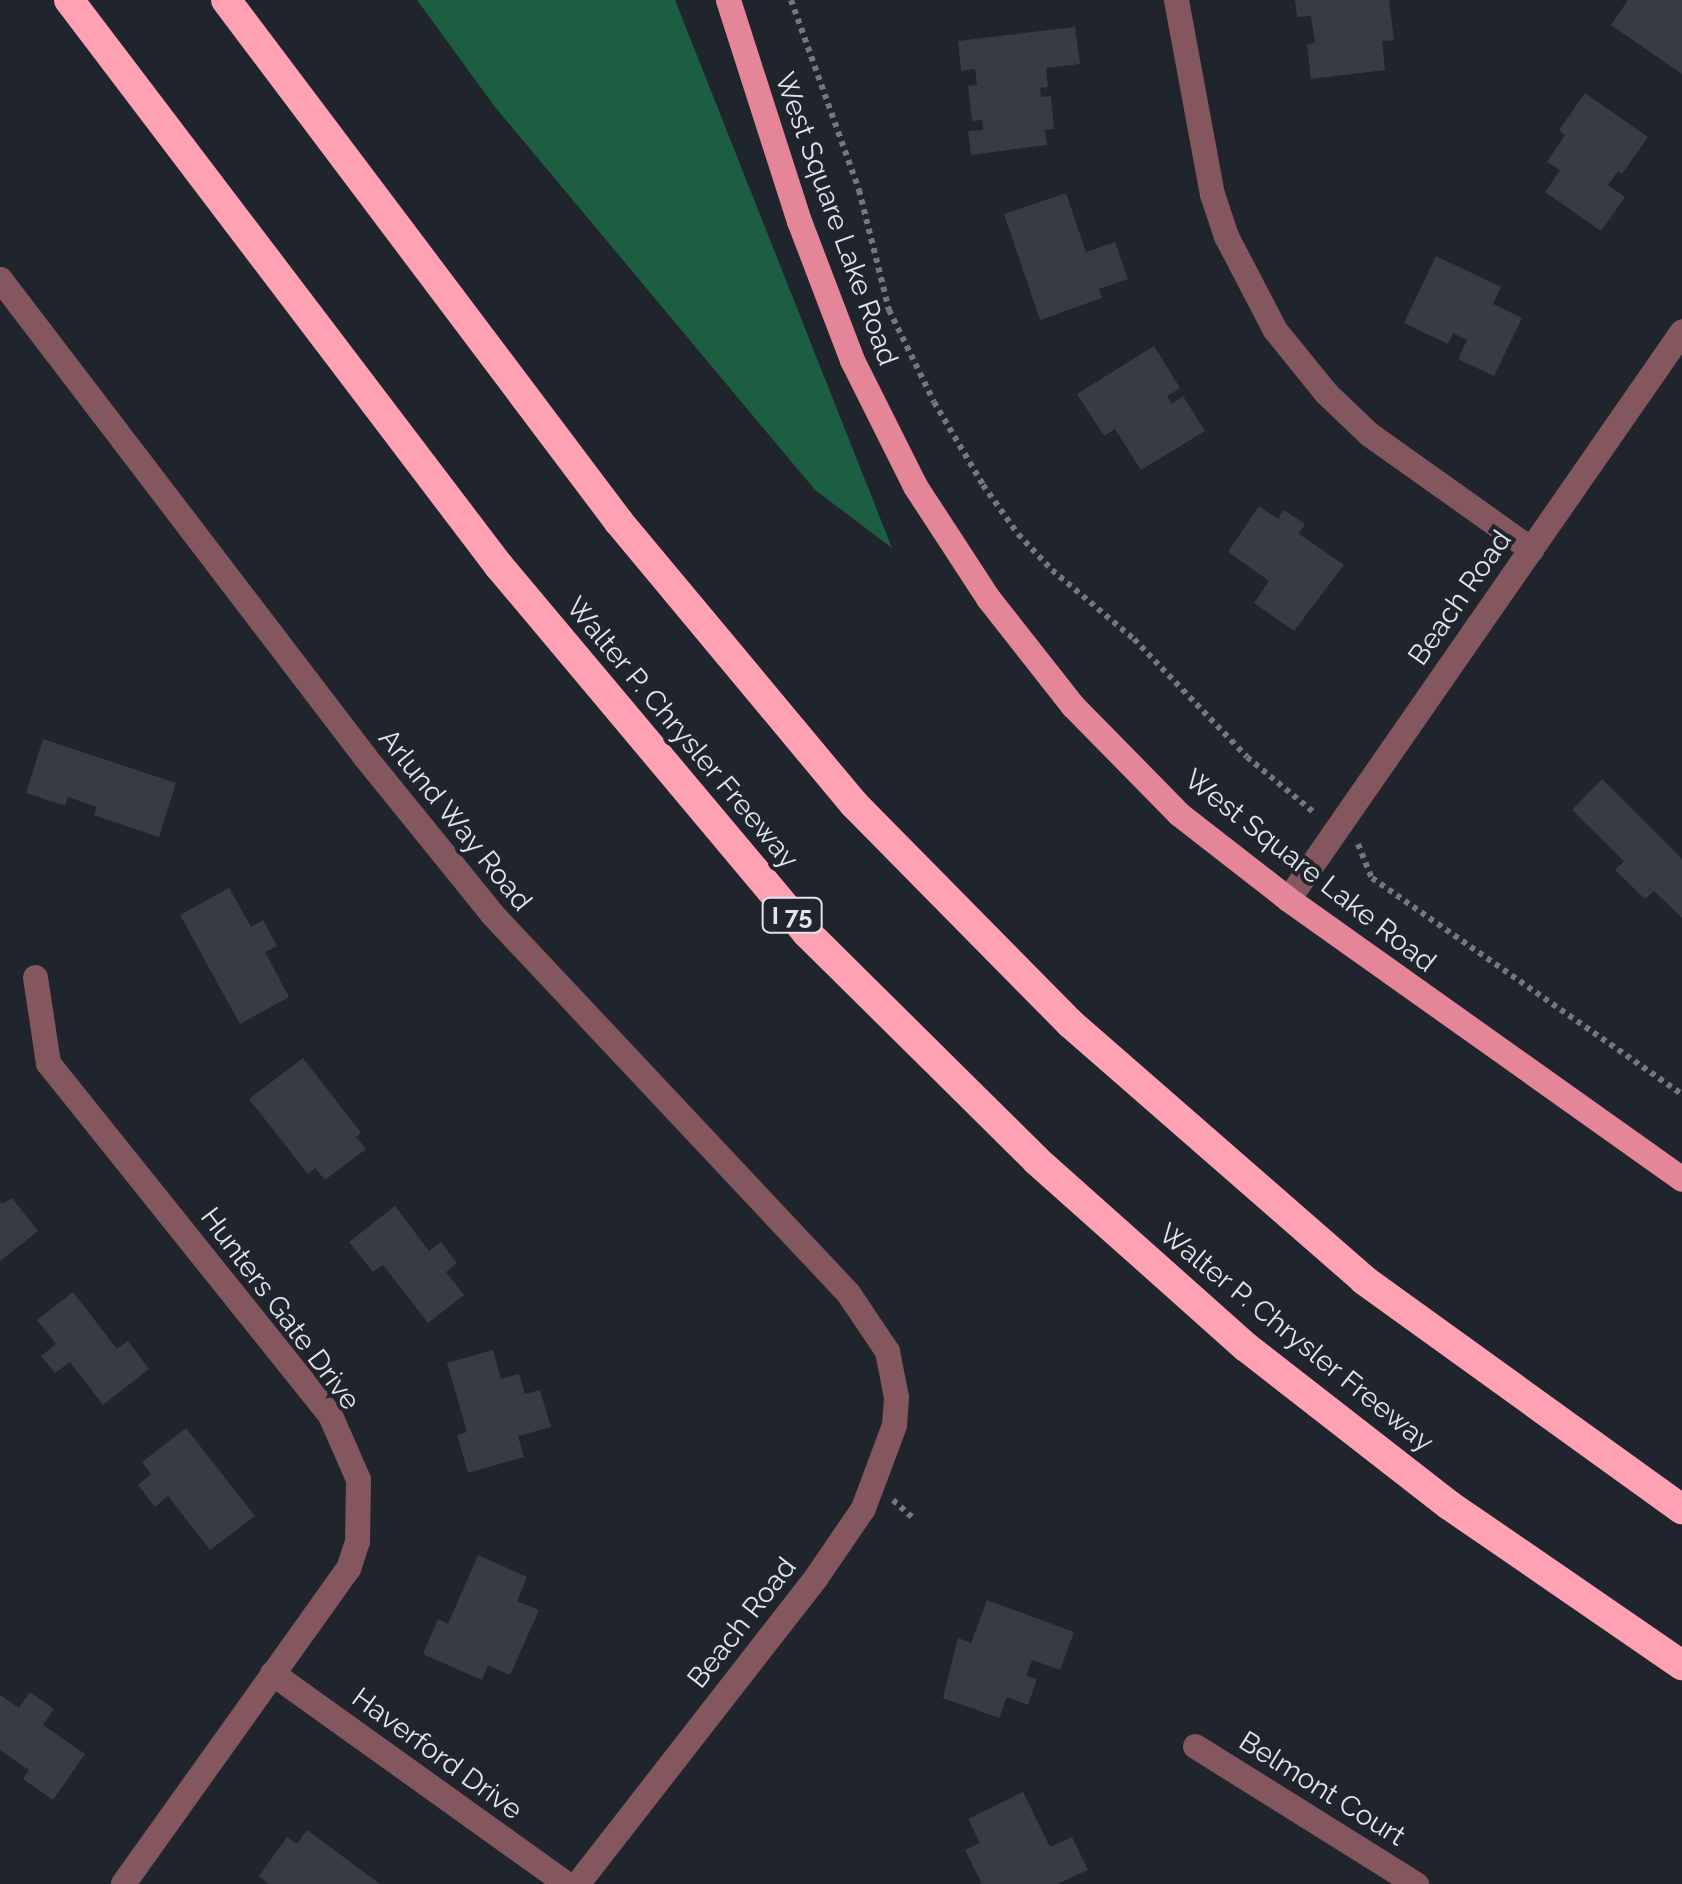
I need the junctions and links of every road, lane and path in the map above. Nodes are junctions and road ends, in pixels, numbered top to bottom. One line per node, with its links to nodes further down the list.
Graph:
1 (68, 0): 17 (highway, Walter P. Chrysler Freeway / I 75)
2 (226, 0): 16 (highway)
3 (728, 0): 11 (main road, West Square Lake Road)
4 (790, 0): 9 (path)
5 (1176, 0): 8 (street)
6 (0, 279): 15 (street, Arlund Way Road)
7 (1682, 330): 8 (street, Beach Road)
8 (1530, 549): 11 (street, Beach Road)
9 (1320, 817)
10 (1351, 840): 13 (path)
11 (1288, 899): 14 (main road, West Square Lake Road)
12 (35, 977): 18 (street, Hunters Gate Drive)
13 (1682, 1094)
14 (1682, 1179)
15 (893, 1372): 22 (street, Beach Road)
16 (1682, 1509)
17 (1682, 1665)
18 (272, 1673): 20 (street, Hunters Gate Drive); 21 (street, Haverford Drive)
19 (1195, 1746): 23 (street, Belmont Court)
20 (122, 1884)
21 (568, 1884)
22 (577, 1884)
23 (1416, 1884)

